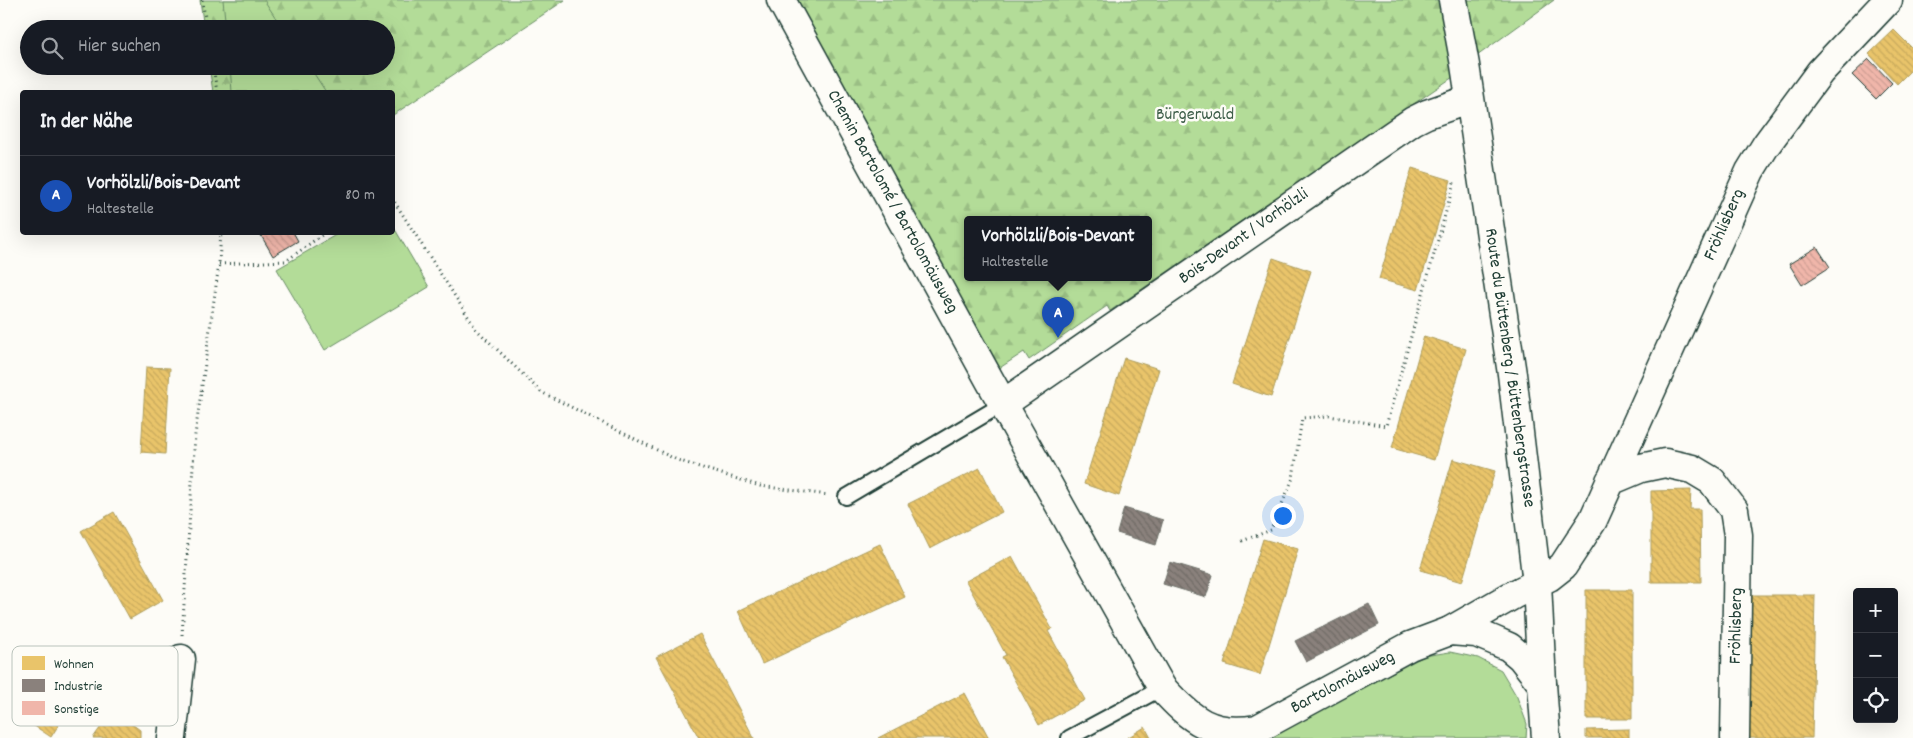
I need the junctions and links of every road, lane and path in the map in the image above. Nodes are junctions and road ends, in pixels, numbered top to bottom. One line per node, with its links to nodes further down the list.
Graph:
1 (202, 0): 5 (path)
2 (781, 0): 14 (street, Chemin Bartolomé / Bartolomäusweg)
3 (1452, 0): 8 (street, Route du Büttenberg / Büttenbergstrasse)
4 (1888, 0): 15 (street, Fröhlisberg)
5 (205, 20)
6 (214, 75): 7 (path)
7 (217, 90)
8 (1470, 99): 14 (street, Bois-Devant / Vorhölzli); 18 (street, Route du Büttenberg / Büttenbergstrasse)
9 (1461, 177): 17 (path)
10 (395, 203): 16 (path)
11 (221, 235): 13 (path)
12 (322, 235): 13 (path)
13 (219, 264): 20 (path)
14 (1003, 404): 16 (lane, Bois-Devant / Vorhölzli); 23 (street, Bartolomäusweg)
15 (1610, 481): 18 (street, Fröhlisberg); 28 (street, Fröhlisberg)
16 (846, 497)
17 (1242, 541)
18 (1537, 584): 19 (street, Bartolomäusweg); 21 (street, Route du Büttenberg / Büttenbergstrasse)
19 (1450, 631): 21 (street, Bartolomäusweg); 24 (street, Bartolomäusweg)
20 (181, 658): 22 (street)
21 (1542, 684): 27 (street, Route du Büttenberg / Büttenbergstrasse)
22 (178, 685)
23 (1162, 688): 24 (street, Bartolomäusweg); 25 (lane)
24 (1181, 709): 26 (street)
25 (1069, 738)
26 (1200, 738)
27 (1546, 738)
28 (1735, 738)

